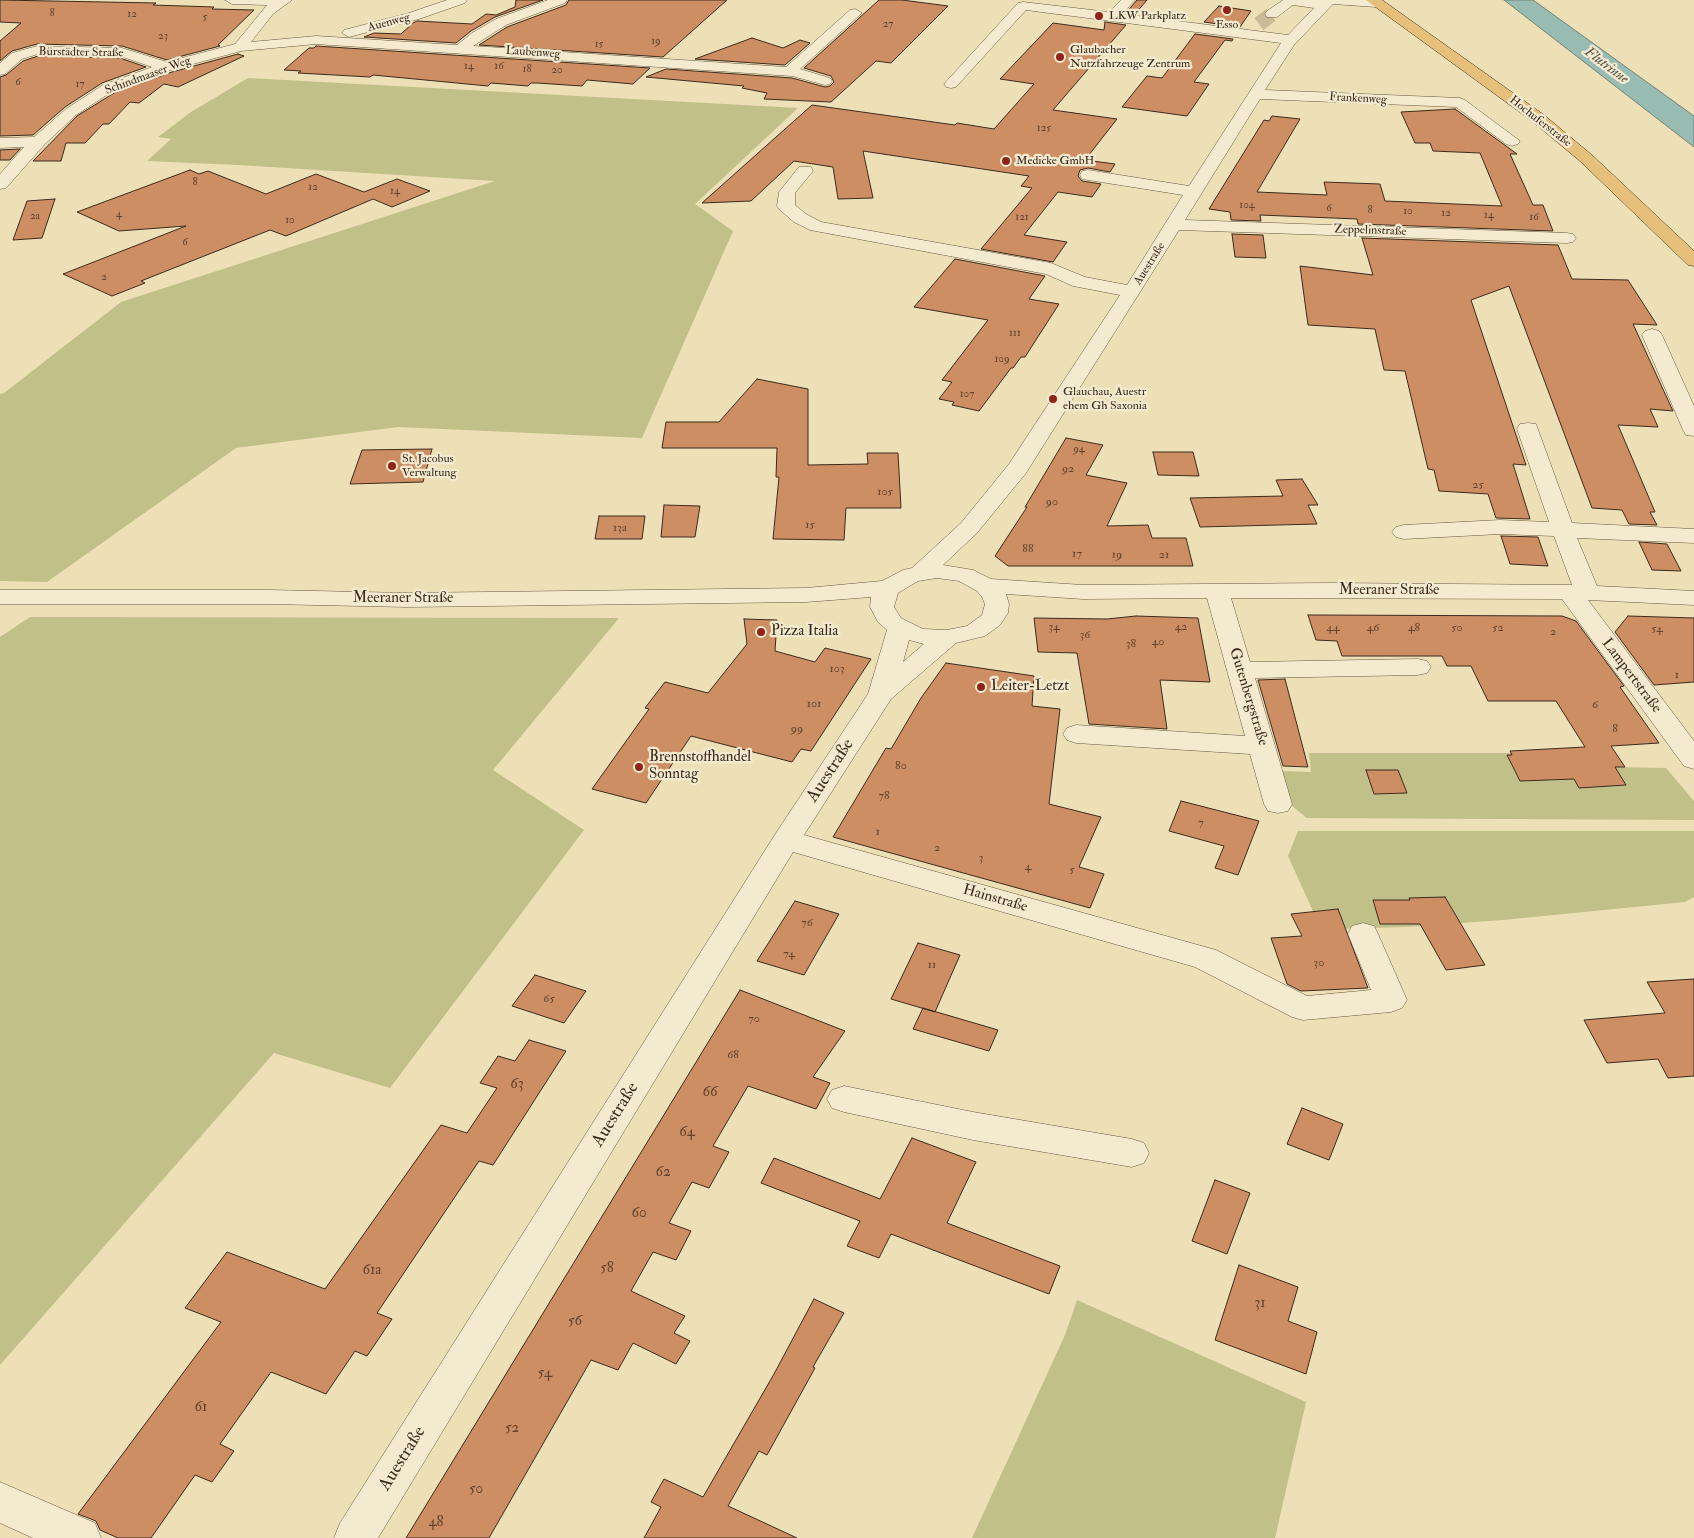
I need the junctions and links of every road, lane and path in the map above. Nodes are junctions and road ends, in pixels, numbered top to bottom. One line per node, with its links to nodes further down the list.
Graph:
1 (232, 0): 5 (street)
2 (460, 0): 14 (street, Auenweg)
3 (560, 0): 17 (street)
4 (1128, 0): 11 (street)
5 (283, 1): 16 (street)
6 (1375, 1): 7 (street); 33 (main road, Hochuferstraße)
7 (1329, 2): 10 (street); 15 (street, Auestraße)
8 (1026, 3): 11 (street); 22 (street)
9 (856, 13): 20 (street)
10 (1272, 14)
11 (1112, 18): 13 (street)
12 (1260, 24): 13 (street)
13 (1247, 34): 15 (street)
14 (316, 40): 16 (street, Laubenweg); 17 (street, Laubenweg)
15 (1292, 40): 23 (street, Auestraße)
16 (240, 47): 18 (street, Schindmaaser Weg)
17 (462, 48): 20 (street, Laubenweg)
18 (166, 67): 19 (street, Bürstädter Straße); 25 (street, Schindmaaser Weg)
19 (0, 71)
20 (789, 72): 21 (street, Laubenweg)
21 (824, 80)
22 (951, 84)
23 (1255, 94): 24 (street, Frankenweg); 30 (street, Auestraße)
24 (1512, 141)
25 (38, 142): 26 (street); 29 (street, Schindmaaser Weg)
26 (0, 143)
27 (805, 171): 34 (street)
28 (1088, 175): 30 (street)
29 (0, 184)
30 (1194, 192): 31 (street, Auestraße)
31 (1174, 225): 32 (street, Zeppelinstraße); 34 (street, Auestraße)
32 (1567, 238)
33 (1694, 261)
34 (1132, 291): 38 (street, Auestraße)
35 (1652, 335): 37 (street)
36 (1528, 429): 39 (street, Lampertstraße)
37 (1694, 430)
38 (969, 528): 42 (street, Auestraße); 43 (street)
39 (1562, 529): 40 (street); 41 (street); 48 (street, Lampertstraße)
40 (1404, 532)
41 (1694, 536)
42 (920, 572): 43 (street); 45 (street)
43 (965, 575): 44 (street)
44 (986, 586): 47 (street, Meeraner Straße); 52 (street)
45 (888, 588): 49 (street, Meeraner Straße); 53 (street)
46 (1217, 590): 47 (street, Meeraner Straße); 48 (street, Meeraner Straße); 56 (street, Gutenbergstraße)
47 (1083, 592): 52 (street, Meeraner Straße)
48 (1578, 592): 51 (street, Meeraner Straße); 60 (street, Lampertstraße)
49 (806, 595): 50 (street, Meeraner Straße); 53 (street, Meeraner Straße)
50 (0, 597)
51 (1694, 598)
52 (996, 613): 54 (street)
53 (893, 622): 54 (street); 57 (street, Auestraße)
54 (947, 638): 57 (street, Auestraße)
55 (1418, 667): 56 (street)
56 (1239, 670): 59 (street, Gutenbergstraße)
57 (881, 694): 62 (street, Auestraße)
58 (1076, 734): 59 (street)
59 (1262, 746): 61 (street, Gutenbergstraße)
60 (1694, 760)
61 (1278, 804)
62 (786, 840): 63 (street, Hainstraße); 68 (street, Auestraße)
63 (1363, 934)
64 (844, 1099): 65 (street)
65 (1132, 1153)
66 (0, 1502): 67 (street)
67 (80, 1538)
68 (355, 1538)

